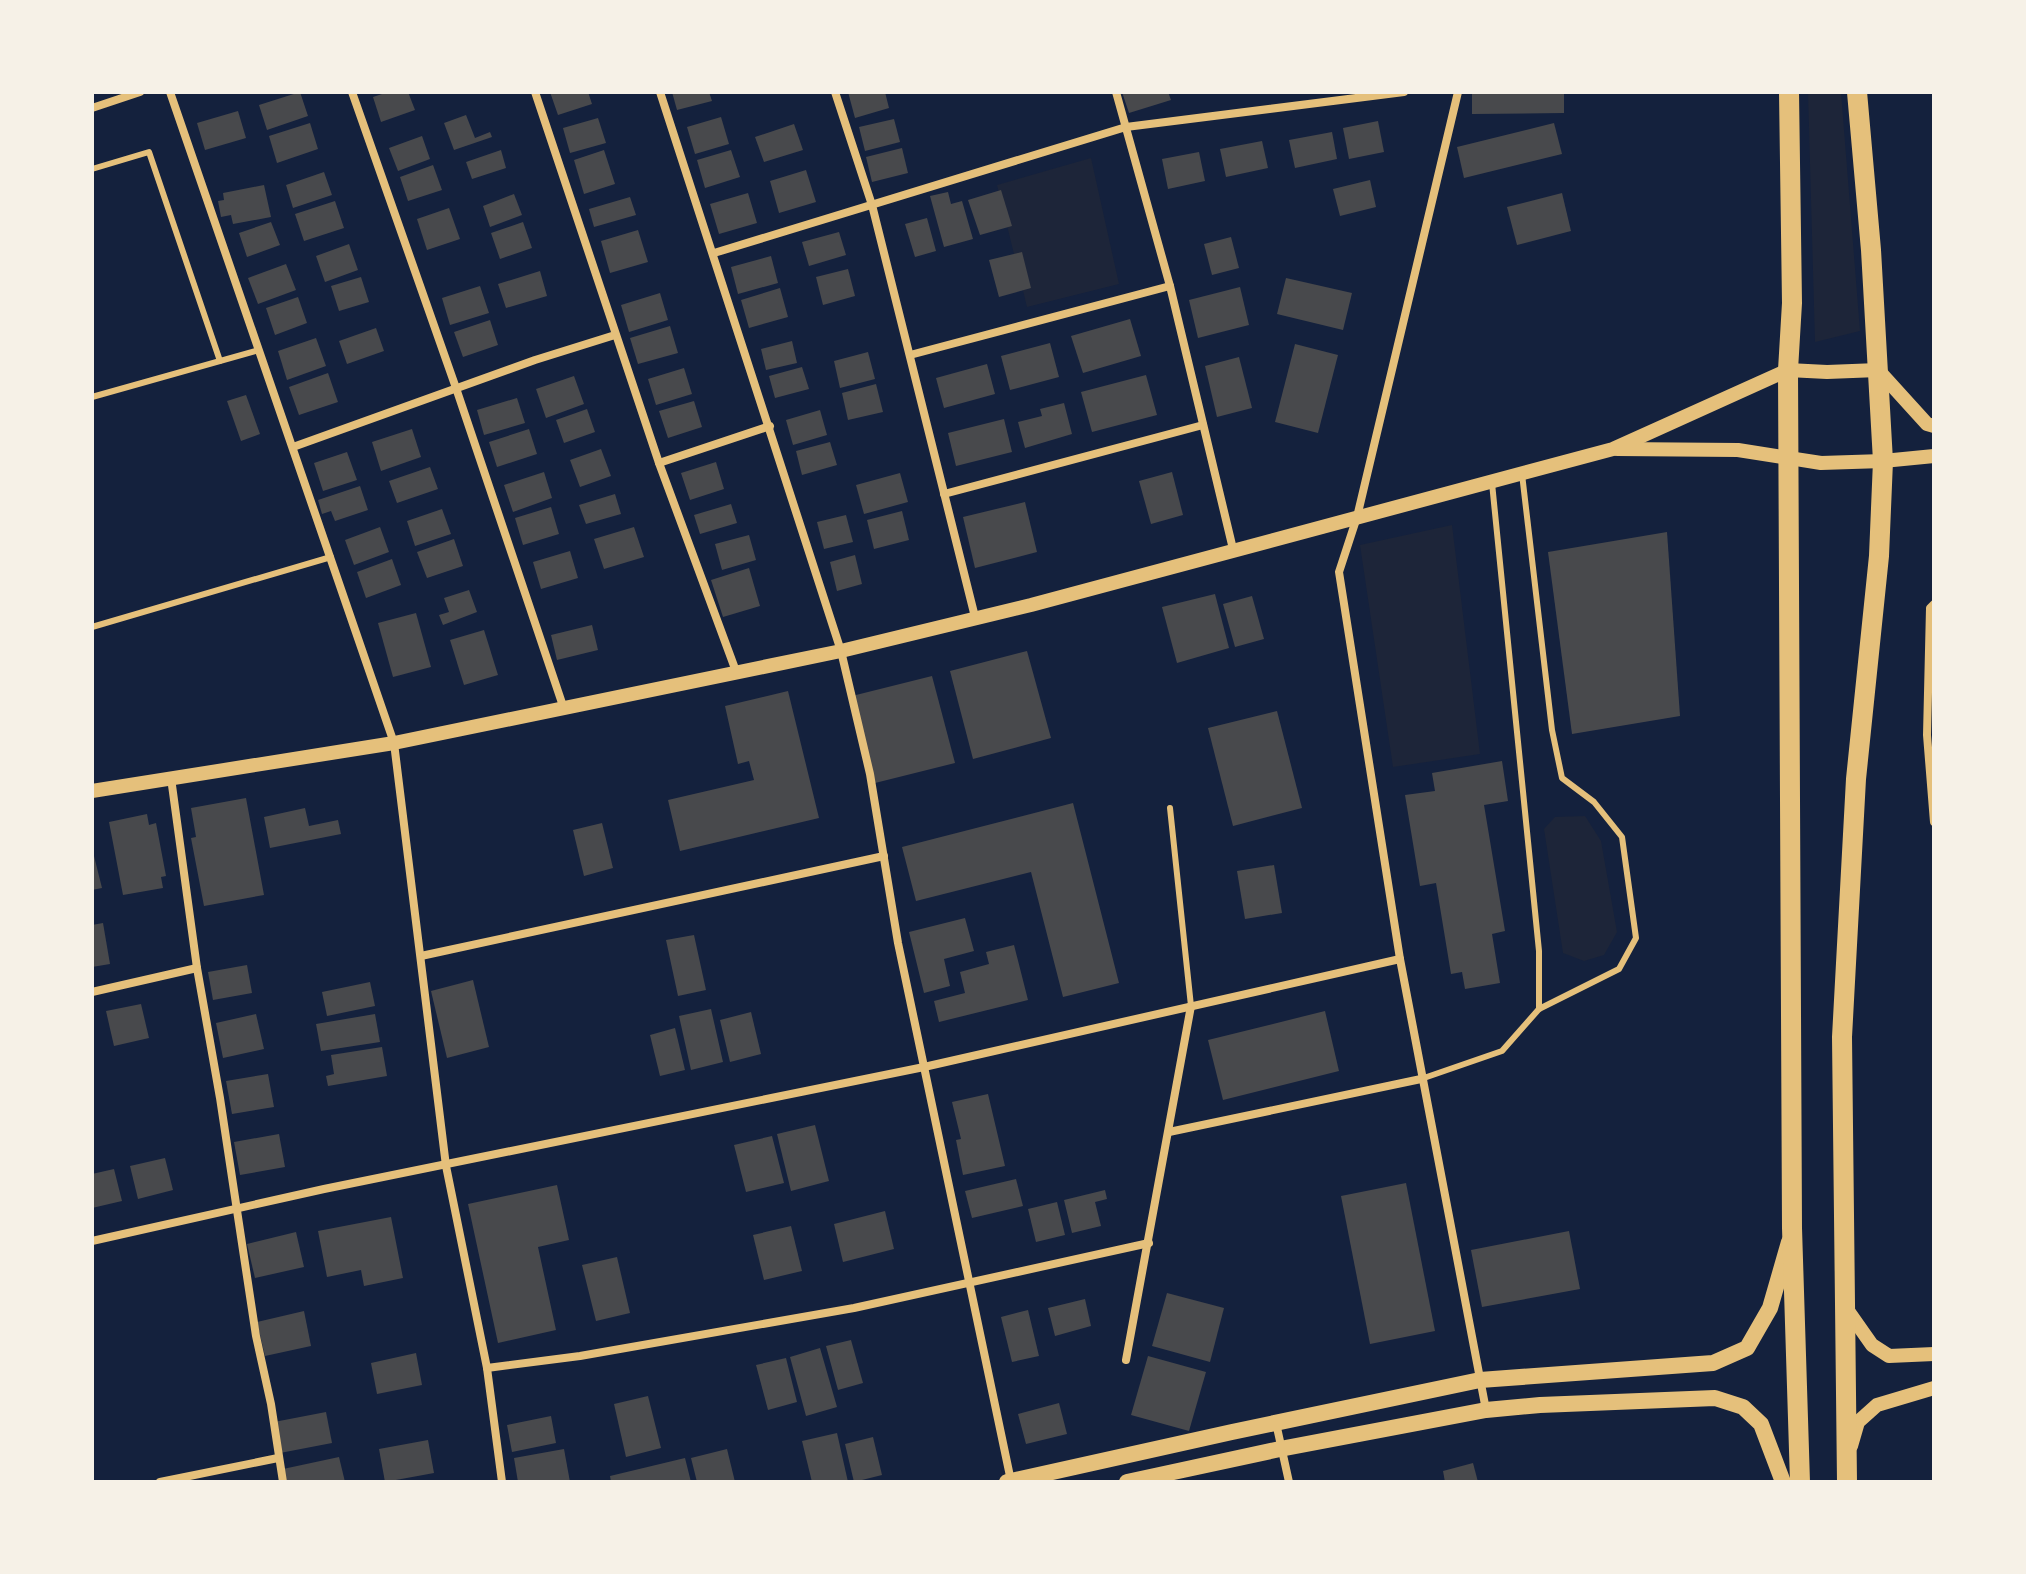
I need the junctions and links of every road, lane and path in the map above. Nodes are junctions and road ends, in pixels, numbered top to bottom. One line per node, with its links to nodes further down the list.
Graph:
1 (140, 92): 12 (street)
2 (170, 92): 19 (street)
3 (352, 92): 24 (street)
4 (535, 92): 18 (street)
5 (660, 92): 16 (street)
6 (835, 92): 15 (street)
7 (1116, 92): 13 (street)
8 (1404, 92): 13 (street)
9 (1458, 92): 38 (street)
10 (1789, 92): 22 (highway)
11 (1857, 92): 23 (highway)
12 (92, 108)
13 (1126, 127): 15 (street); 17 (street)
14 (92, 169): 21 (lane)
15 (872, 205): 16 (street); 20 (street)
16 (714, 253): 27 (street)
17 (1170, 286): 20 (street); 26 (street)
18 (615, 335): 24 (street); 34 (street)
19 (259, 350): 21 (lane); 29 (street)
20 (910, 355): 37 (street)
21 (220, 361): 25 (lane)
22 (1788, 370): 23 (street); 30 (street); 31 (highway)
23 (1878, 370): 28 (street); 33 (highway)
24 (456, 388): 29 (street); 46 (street)
25 (92, 397)
26 (1203, 425): 37 (street); 39 (street)
27 (770, 426): 34 (street); 44 (street)
28 (1934, 426)
29 (293, 447): 40 (street)
30 (1613, 449): 31 (street); 35 (street)
31 (1790, 456): 33 (street); 64 (highway)
32 (1934, 456): 33 (street)
33 (1883, 461): 68 (highway)
34 (659, 463): 45 (street)
35 (1522, 474): 36 (street); 58 (lane)
36 (1492, 483): 38 (street); 58 (lane)
37 (944, 494): 42 (street)
38 (1357, 517): 39 (street); 54 (street)
39 (1233, 549): 42 (street)
40 (331, 557): 43 (lane); 47 (street)
41 (1934, 604): 51 (street)
42 (975, 617): 44 (street)
43 (92, 627)
44 (841, 651): 45 (street); 52 (street)
45 (737, 674): 46 (street)
46 (564, 709): 47 (street)
47 (394, 743): 48 (street); 53 (street)
48 (171, 778): 49 (street); 55 (street)
49 (92, 791)
50 (1170, 808): 57 (lane)
51 (1934, 822)
52 (884, 856): 53 (street); 59 (street)
53 (421, 956): 62 (street)
54 (1400, 959): 57 (street); 60 (street)
55 (197, 968): 56 (street); 63 (street)
56 (92, 992)
57 (1191, 1006): 59 (street); 61 (street)
58 (1539, 1009): 60 (lane)
59 (924, 1067): 62 (street); 67 (street)
60 (1421, 1079): 61 (street); 72 (street)
61 (1169, 1132): 66 (street)
62 (446, 1166): 63 (street); 71 (street)
63 (235, 1208): 65 (street); 77 (street)
64 (1792, 1228): 72 (main road); 86 (highway)
65 (92, 1241)
66 (1149, 1243): 67 (street); 70 (street)
67 (969, 1283): 71 (street); 82 (street)
68 (1846, 1308): 69 (street); 78 (highway)
69 (1934, 1354)
70 (1126, 1360)
71 (487, 1368): 81 (street)
72 (1480, 1380): 74 (street); 75 (main road)
73 (1934, 1388): 78 (street)
74 (1486, 1410): 76 (main road); 85 (main road)
75 (1275, 1422): 76 (street); 82 (main road)
76 (1280, 1449): 83 (main road); 84 (street)
77 (278, 1458): 79 (street); 80 (street)
78 (1848, 1458): 87 (highway)
79 (160, 1482)
80 (283, 1482)
81 (502, 1482)
82 (1010, 1482)
83 (1127, 1482)
84 (1289, 1482)
85 (1783, 1482)
86 (1800, 1482)
87 (1847, 1482)

